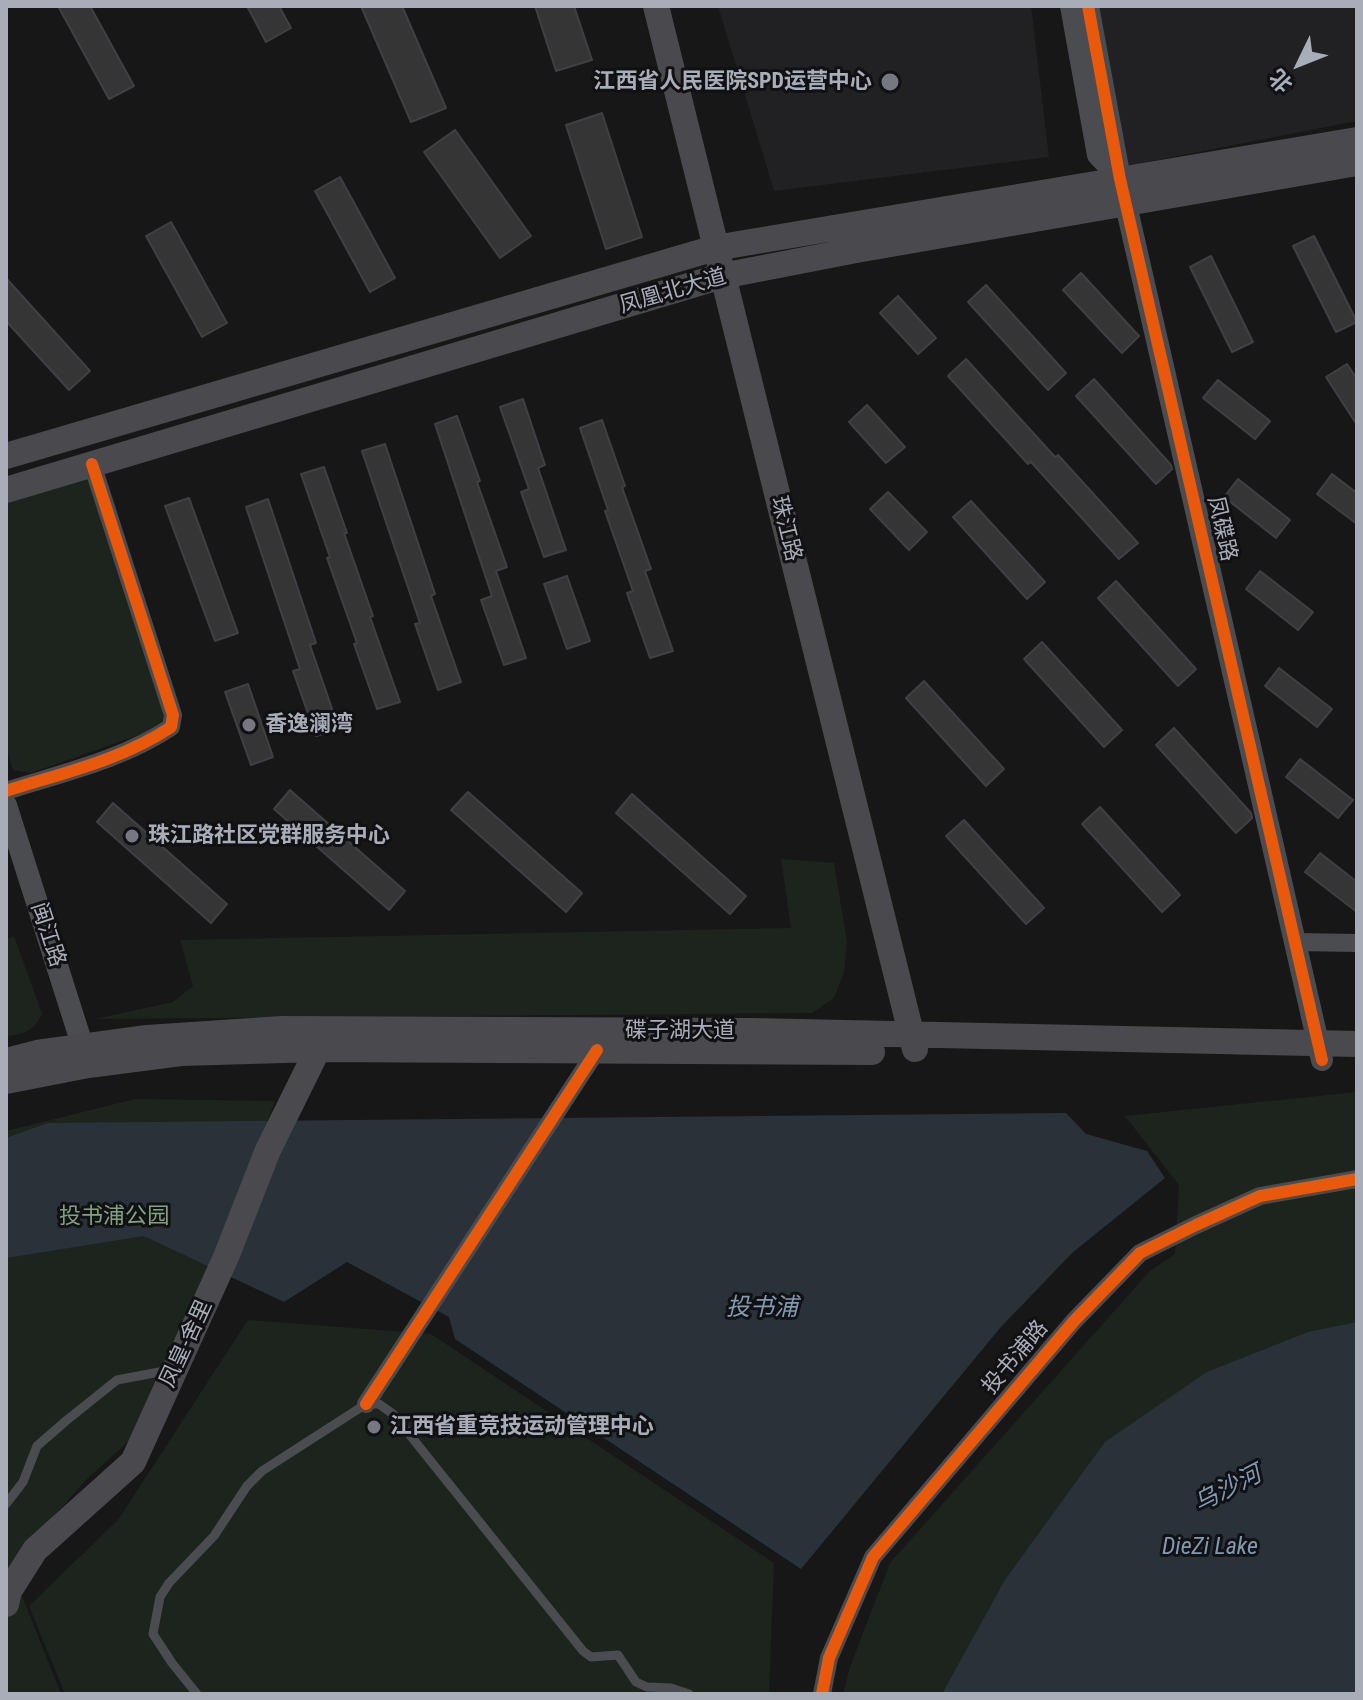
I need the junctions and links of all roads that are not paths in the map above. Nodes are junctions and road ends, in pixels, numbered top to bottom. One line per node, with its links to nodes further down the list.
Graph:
1 (656, 6): 7 (main road, 珠江路)
2 (1071, 6): 6 (street, 凤碟路)
3 (1088, 6): 6 (street, 凤碟路)
4 (1357, 140): 6 (main road, 凤凰北大道)
5 (1357, 163): 6 (main road, 凤凰北大道)
6 (1123, 191): 7 (main road, 凤凰北大道); 8 (main road, 凤凰北大道); 14 (street, 凤碟路)
7 (715, 248): 8 (main road, 珠江路); 9 (main road, 凤凰北大道)
8 (722, 276): 10 (main road, 凤凰北大道); 16 (main road, 珠江路)
9 (6, 456)
10 (92, 464): 11 (main road, 凤凰北大道); 12 (street)
11 (6, 490)
12 (6, 791)
13 (6, 805): 21 (street, 闽江路)
14 (1295, 942): 15 (street); 20 (street, 凤碟路)
15 (1357, 943)
16 (913, 1044): 19 (main road, 碟子湖大道); 20 (main road, 碟子湖大道); 21 (main road, 碟子湖大道)
17 (1357, 1044): 20 (main road, 碟子湖大道)
18 (318, 1049): 19 (main road, 碟子湖大道); 21 (main road, 碟子湖大道); 26 (main road, 凤皇-舍里)
19 (597, 1050): 27 (street)
20 (1320, 1051): 23 (main road, 碟子湖大道)
21 (85, 1056): 22 (main road, 碟子湖大道); 24 (main road, 碟子湖大道)
22 (6, 1061)
23 (1357, 1061)
24 (6, 1081)
25 (1357, 1179): 32 (street, 投书浦路)
26 (175, 1369): 28 (lane); 29 (main road, 凤皇-舍里)
27 (366, 1404): 30 (lane); 31 (lane)
28 (6, 1504)
29 (7, 1595)
30 (197, 1694)
31 (689, 1694)
32 (822, 1694)

